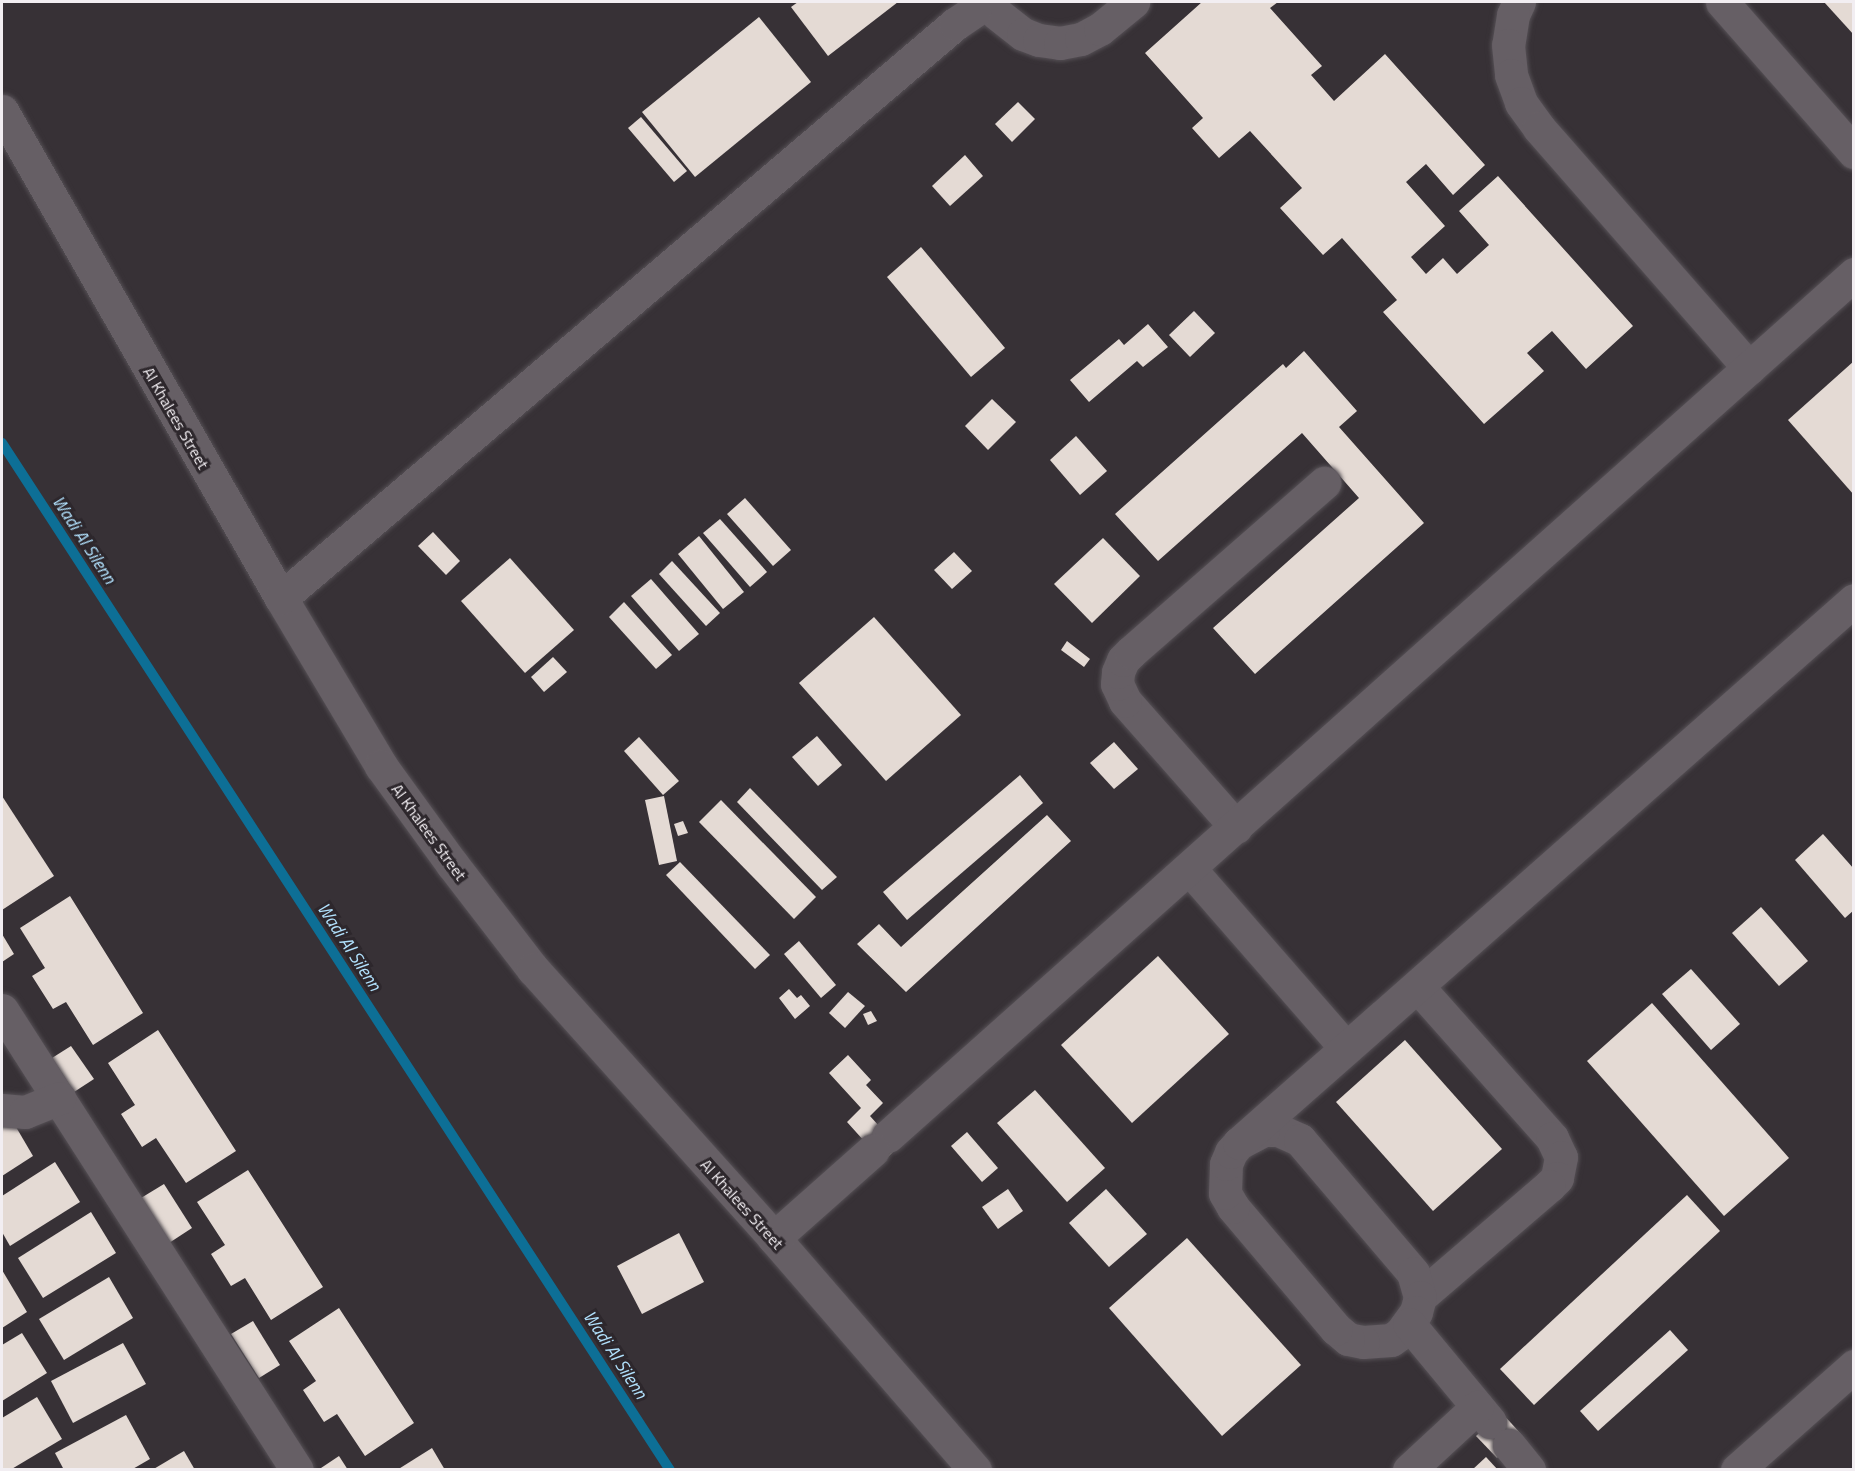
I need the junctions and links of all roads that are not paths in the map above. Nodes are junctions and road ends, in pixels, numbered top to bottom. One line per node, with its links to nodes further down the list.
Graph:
1 (1133, 2): 9 (street)
2 (1519, 2): 7 (street)
3 (1722, 2): 5 (street)
4 (2, 111): 9 (street, Al Khalees Street)
5 (1854, 152)
6 (1854, 274): 7 (street)
7 (1749, 368): 11 (street)
8 (1324, 483): 11 (street)
9 (281, 598): 19 (street, Al Khalees Street)
10 (1854, 600): 13 (street)
11 (1236, 827): 12 (street)
12 (1189, 868): 15 (street); 19 (street)
13 (1418, 987): 15 (street); 20 (street)
14 (2, 1010): 16 (street)
15 (1346, 1048): 18 (street)
16 (58, 1098): 17 (street); 23 (street)
17 (2, 1110)
18 (1239, 1143): 20 (street); 20 (street)
19 (774, 1238): 24 (street, Al Khalees Street)
20 (1414, 1310): 22 (street)
21 (1854, 1366): 26 (street)
22 (1501, 1436): 25 (street)
23 (297, 1470)
24 (975, 1470)
25 (1409, 1470)
26 (1737, 1470)

